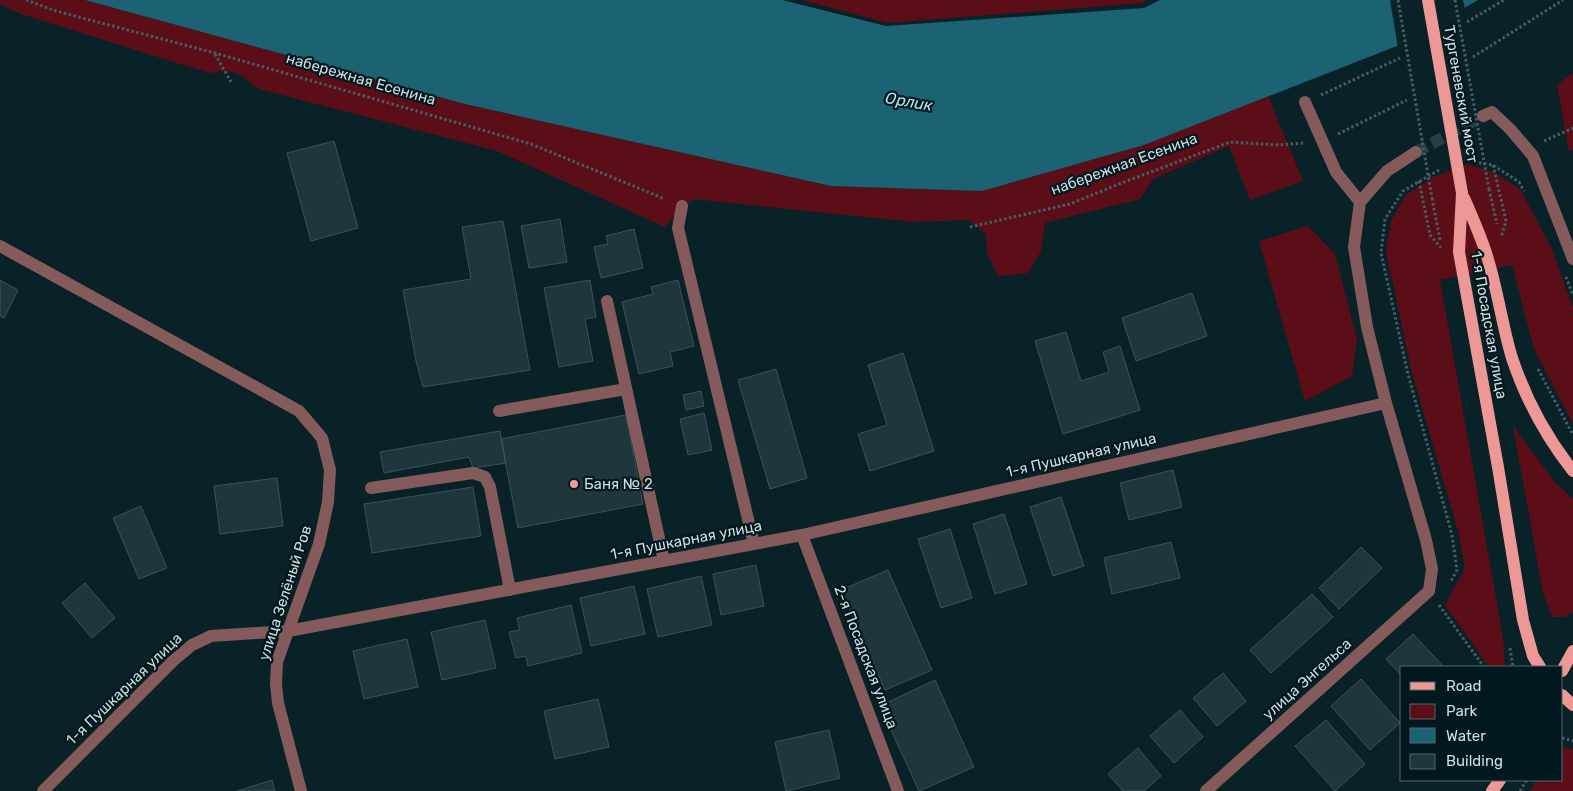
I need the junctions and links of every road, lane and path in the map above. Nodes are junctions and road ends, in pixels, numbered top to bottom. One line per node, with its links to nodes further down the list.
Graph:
1 (26, 0): 8 (path, набережная Есенина)
2 (1398, 0): 22 (path, bridge)
3 (1428, 0): 23 (main road, Тургеневский мост, bridge)
4 (1455, 0): 20 (path, bridge)
5 (1504, 0): 7 (path)
6 (1563, 0): 9 (path)
7 (1467, 22)
8 (215, 53): 11 (path); 26 (path, набережная Есенина)
9 (1473, 57)
10 (1400, 58): 13 (path)
11 (231, 82)
12 (1407, 100): 16 (path)
13 (1305, 102): 16 (street)
14 (1483, 116): 17 (street)
15 (1573, 128): 17 (path)
16 (1323, 141): 25 (street); 27 (path, набережная Есенина)
17 (1527, 149): 29 (street)
18 (1416, 152): 25 (street)
19 (1467, 160): 20 (path)
20 (1493, 165): 24 (path)
21 (1443, 168): 22 (path)
22 (1419, 181): 43 (path)
23 (1462, 193): 38 (main road, 1-я Посадская улица); 49 (main road, 1-я Посадская улица)
24 (1529, 198)
25 (1360, 202): 35 (street)
26 (682, 206): 41 (street)
27 (970, 227)
28 (0, 246): 46 (street, улица Зелёный Ров)
29 (1573, 259)
30 (1566, 276): 31 (path)
31 (1573, 294)
32 (607, 301): 34 (street)
33 (1536, 366): 37 (path)
34 (626, 388): 36 (street); 42 (street)
35 (1386, 402): 40 (street, 1-я Пушкарная улица); 45 (street)
36 (499, 411)
37 (1573, 435)
38 (1573, 471)
39 (371, 488): 44 (street)
40 (802, 535): 41 (street, 1-я Пушкарная улица); 55 (street, 2-я Посадская улица)
41 (754, 544): 42 (street, 1-я Пушкарная улица)
42 (664, 561): 44 (street, 1-я Пушкарная улица)
43 (1448, 587)
44 (510, 590): 46 (street, 1-я Пушкарная улица)
45 (1429, 592): 48 (path); 56 (street, улица Энгельса)
46 (288, 630): 53 (street, 1-я Пушкарная улица); 54 (street, улица Зелёный Ров)
47 (1573, 651): 50 (main road)
48 (1483, 666)
49 (1539, 666)
50 (1563, 669)
51 (1563, 696): 52 (main road)
52 (1573, 705)
53 (43, 791)
54 (302, 791)
55 (898, 791)
56 (1206, 791)

